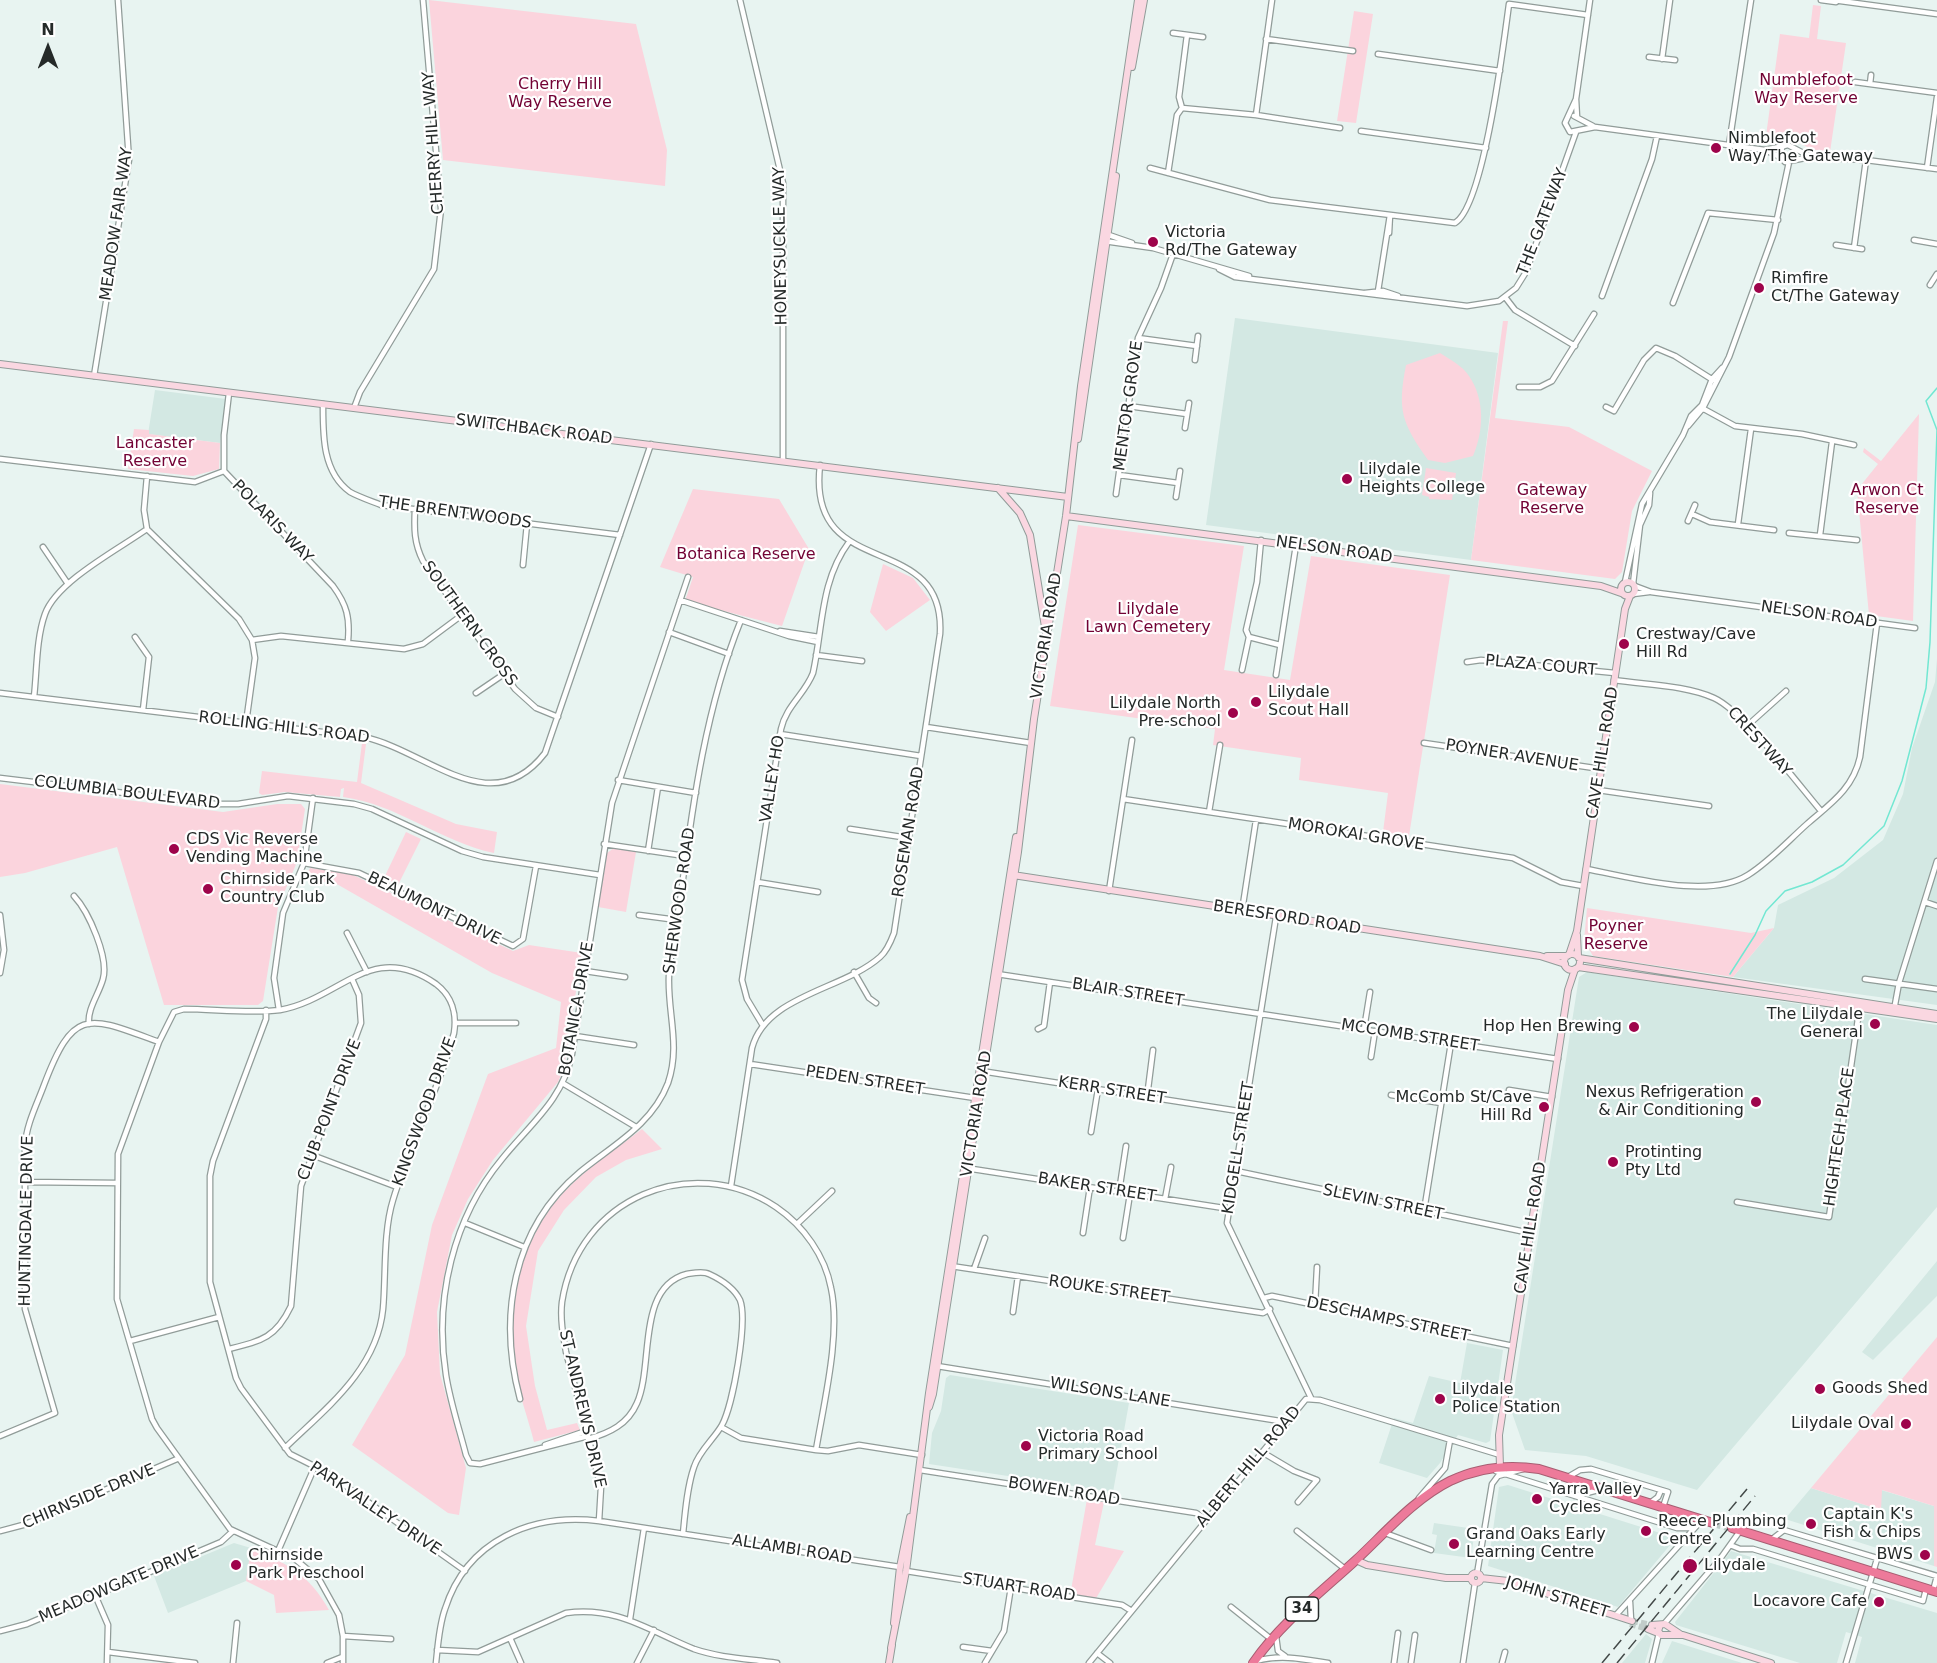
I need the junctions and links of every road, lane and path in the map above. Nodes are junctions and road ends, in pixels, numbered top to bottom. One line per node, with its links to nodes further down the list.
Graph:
1 (118, 0): 90 (street, MEADOW FAIR WAY)
2 (423, 0): 101 (street, CHERRY HILL WAY)
3 (740, 0): 111 (street, HONEYSUCKLE WAY)
4 (1138, 0): 33 (main road, VICTORIA ROAD)
5 (1144, 0): 33 (main road, VICTORIA ROAD)
6 (1272, 0): 19 (street)
7 (1590, 0): 15 (street)
8 (1670, 0): 27 (street)
9 (1749, 0): 46 (street)
10 (1821, 0): 13 (street)
11 (1833, 0): 13 (street)
12 (1509, 2): 15 (street); 29 (street)
13 (1842, 2): 14 (street)
14 (1937, 14)
15 (1588, 15): 35 (street)
16 (1173, 33): 17 (street)
17 (1187, 35): 18 (street); 36 (street)
18 (1203, 37)
19 (1266, 39): 21 (street); 37 (street)
20 (1334, 39): 21 (street)
21 (1333, 48): 23 (street)
22 (1401, 48): 25 (street)
23 (1353, 51)
24 (1378, 54): 25 (street)
25 (1400, 57): 29 (street)
26 (1649, 57): 27 (street)
27 (1662, 59): 28 (street)
28 (1675, 60)
29 (1498, 71): 48 (street)
30 (1872, 75): 32 (street)
31 (1855, 82): 32 (street)
32 (1870, 84): 34 (street)
33 (1126, 91): 64 (main road, VICTORIA ROAD)
34 (1937, 95): 57 (street)
35 (1576, 99): 38 (street); 39 (street)
36 (1182, 108): 37 (street); 59 (street)
37 (1256, 114): 41 (street)
38 (1569, 117): 39 (street); 42 (street)
39 (1578, 118): 40 (street); 44 (street)
40 (1596, 127): 44 (street); 45 (street)
41 (1340, 128)
42 (1568, 130): 44 (street); 49 (street, THE GATEWAY)
43 (1361, 131): 48 (street)
44 (1577, 131): 49 (street, THE GATEWAY)
45 (1657, 135): 46 (street); 75 (street)
46 (1729, 145): 50 (street)
47 (1783, 146): 50 (street); 51 (street); 53 (street)
48 (1486, 148): 61 (street)
49 (1569, 148): 81 (street, THE GATEWAY)
50 (1765, 150): 53 (street)
51 (1795, 150): 52 (street); 54 (street)
52 (1811, 156): 54 (street); 55 (street)
53 (1780, 158): 54 (street); 60 (street)
54 (1792, 160): 60 (street)
55 (1866, 160): 57 (street); 69 (street)
56 (1150, 168): 59 (street)
57 (1927, 168): 58 (street)
58 (1937, 169)
59 (1168, 173): 61 (street)
60 (1784, 176): 62 (street)
61 (1390, 217): 77 (street)
62 (1778, 220): 80 (street); 91 (street)
63 (1926, 235): 66 (street)
64 (1106, 238): 71 (street); 121 (main road, VICTORIA ROAD)
65 (1914, 240): 66 (street)
66 (1926, 242): 67 (street)
67 (1937, 244)
68 (1836, 245): 69 (street)
69 (1854, 248): 70 (street)
70 (1862, 249)
71 (1173, 254): 77 (street); 85 (street, MENTOR GROVE)
72 (1931, 269): 74 (street)
73 (1601, 274): 75 (street)
74 (1937, 274): 76 (street)
75 (1609, 277): 79 (street)
76 (1930, 285)
77 (1380, 293): 81 (street)
78 (1668, 293): 80 (street)
79 (1602, 296)
80 (1676, 296): 82 (street)
81 (1505, 297): 87 (street)
82 (1673, 303)
83 (1594, 314): 87 (street)
84 (1198, 336): 86 (street)
85 (1138, 338): 86 (street); 98 (street, MENTOR GROVE)
86 (1197, 346): 88 (street)
87 (1575, 346): 93 (street)
88 (1195, 360)
89 (0, 364): 90 (main road, SWITCHBACK ROAD)
90 (94, 376): 94 (main road, SWITCHBACK ROAD)
91 (1714, 380): 100 (street); 102 (street)
92 (1519, 387): 93 (street)
93 (1531, 387): 95 (street)
94 (230, 393): 97 (main road, SWITCHBACK ROAD); 113 (street, POLARIS WAY)
95 (1530, 395)
96 (1189, 403): 103 (street)
97 (323, 404): 101 (main road, SWITCHBACK ROAD); 124 (street, THE BRENTWOODS)
98 (1128, 406): 103 (street); 115 (street, MENTOR GROVE)
99 (1606, 407): 102 (street)
100 (1702, 407): 106 (street); 119 (street)
101 (354, 408): 108 (main road, SWITCHBACK ROAD)
102 (1614, 411): 104 (street)
103 (1187, 414): 105 (street)
104 (1621, 416)
105 (1185, 428)
106 (1751, 429): 107 (street); 129 (street)
107 (1832, 442): 109 (street); 134 (street)
108 (651, 444): 111 (main road, SWITCHBACK ROAD); 133 (street, ROLLING HILLS ROAD)
109 (1854, 445)
110 (0, 459): 116 (street)
111 (783, 460): 112 (main road, SWITCHBACK ROAD)
112 (820, 465): 118 (main road, SWITCHBACK ROAD); 137 (street, ROSEMAN ROAD)
113 (224, 471): 116 (street); 159 (street, POLARIS WAY)
114 (1180, 471): 117 (street)
115 (1119, 475): 117 (street); 120 (street, MENTOR GROVE)
116 (147, 476): 130 (street)
117 (1178, 483): 122 (street)
118 (998, 488): 121 (main road, SWITCHBACK ROAD); 157 (main road)
119 (1650, 493): 142 (street); 144 (street)
120 (1116, 494)
121 (1068, 497): 126 (main road, VICTORIA ROAD)
122 (1176, 497)
123 (1695, 505): 125 (street)
124 (415, 509): 128 (street, THE BRENTWOODS); 149 (street, SOUTHERN CROSS)
125 (1692, 514): 127 (street); 129 (street)
126 (1066, 516): 135 (main road, NELSON ROAD); 157 (main road, VICTORIA ROAD)
127 (1688, 521)
128 (527, 524): 133 (street, THE BRENTWOODS); 140 (street)
129 (1738, 524): 131 (street)
130 (147, 529): 143 (street); 158 (street)
131 (1774, 530)
132 (1790, 533): 134 (street)
133 (620, 535): 174 (street, ROLLING HILLS ROAD)
134 (1820, 535): 136 (street)
135 (1261, 540): 138 (main road, NELSON ROAD); 155 (street)
136 (1857, 540)
137 (849, 542): 156 (street, VALLEY HO); 177 (street, ROSEMAN ROAD)
138 (1296, 545): 145 (main road, NELSON ROAD); 160 (street)
139 (43, 547): 143 (street)
140 (523, 565)
141 (688, 577): 148 (street, BOTANICA DRIVE)
142 (1623, 583): 144 (main road, NELSON ROAD); 145 (main road, NELSON ROAD); 147 (main road)
143 (68, 584): 172 (street)
144 (1634, 585): 146 (street, NELSON ROAD); 147 (main road)
145 (1602, 586): 147 (main road, NELSON ROAD)
146 (1651, 592): 147 (street, NELSON ROAD); 151 (street, NELSON ROAD)
147 (1627, 595): 168 (main road, CAVE HILL ROAD)
148 (680, 600): 150 (street); 153 (street, BOTANICA DRIVE)
149 (462, 615): 159 (street); 166 (street, SOUTHERN CROSS)
150 (741, 620): 156 (street); 161 (street, SHERWOOD ROAD)
151 (1877, 623): 152 (street, NELSON ROAD); 193 (street)
152 (1915, 628)
153 (669, 632): 161 (street); 186 (street, BOTANICA DRIVE)
154 (135, 637): 173 (street)
155 (1249, 637): 160 (street); 165 (street)
156 (819, 639): 162 (street, VALLEY HO)
157 (1047, 639): 180 (main road, VICTORIA ROAD)
158 (252, 640): 159 (street); 175 (street)
159 (348, 641)
160 (1280, 645): 167 (street)
161 (729, 654): 189 (street, SHERWOOD ROAD)
162 (816, 655): 163 (street); 178 (street, VALLEY HO)
163 (862, 661)
164 (1467, 662): 168 (street, PLAZA COURT)
165 (1242, 670)
166 (504, 674): 171 (street); 174 (street, SOUTHERN CROSS)
167 (1276, 675)
168 (1615, 676): 176 (street, CRESTWAY); 184 (main road, CAVE HILL ROAD)
169 (1786, 691): 176 (street)
170 (0, 693): 172 (street, ROLLING HILLS ROAD)
171 (476, 693)
172 (34, 697): 173 (street, ROLLING HILLS ROAD)
173 (143, 710): 175 (street, ROLLING HILLS ROAD)
174 (558, 717): 175 (street, ROLLING HILLS ROAD)
175 (246, 723)
176 (1747, 726): 193 (street, CRESTWAY)
177 (926, 727): 180 (street); 183 (street, ROSEMAN ROAD)
178 (780, 734): 183 (street); 207 (street, VALLEY HO)
179 (1132, 740): 191 (street)
180 (1031, 743): 206 (main road, VICTORIA ROAD)
181 (1424, 743): 184 (street, POYNER AVENUE)
182 (1220, 744): 194 (street)
183 (921, 756): 197 (street, ROSEMAN ROAD)
184 (1601, 769): 188 (main road, CAVE HILL ROAD)
185 (0, 778): 190 (street, COLUMBIA BOULEVARD)
186 (618, 780): 187 (street); 198 (street, BOTANICA DRIVE)
187 (658, 787): 189 (street); 199 (street)
188 (1598, 790): 192 (street); 204 (main road, CAVE HILL ROAD)
189 (696, 793): 200 (street, SHERWOOD ROAD)
190 (313, 798): 202 (street); 203 (street, COLUMBIA BOULEVARD)
191 (1123, 799): 194 (street, MOROKAI GROVE); 211 (street)
192 (1709, 806)
193 (1821, 811): 204 (street)
194 (1209, 812): 195 (street, MOROKAI GROVE)
195 (1256, 820): 208 (street, MOROKAI GROVE); 216 (street)
196 (850, 829): 197 (street)
197 (908, 838): 230 (street, ROSEMAN ROAD)
198 (604, 844): 199 (street); 205 (street, BOTANICA DRIVE)
199 (648, 851): 200 (street)
200 (685, 856): 220 (street, SHERWOOD ROAD)
201 (1937, 861): 209 (street)
202 (304, 863): 203 (street, BEAUMONT DRIVE); 244 (street)
203 (536, 866): 205 (street, COLUMBIA BOULEVARD)
204 (1586, 869): 208 (main road, CAVE HILL ROAD)
205 (600, 875): 228 (street, BOTANICA DRIVE)
206 (1011, 877): 211 (main road, BERESFORD ROAD); 232 (main road, VICTORIA ROAD)
207 (757, 882): 212 (street); 252 (street, VALLEY HO)
208 (1583, 886): 221 (main road, CAVE HILL ROAD)
209 (1930, 886): 210 (street); 214 (street)
210 (1937, 888)
211 (1109, 891): 216 (main road, BERESFORD ROAD)
212 (818, 892)
213 (74, 896): 251 (street)
214 (1925, 902): 215 (street); 237 (street)
215 (1937, 906)
216 (1242, 911): 219 (main road, BERESFORD ROAD)
217 (0, 915): 231 (street)
218 (639, 915): 220 (street)
219 (1276, 917): 224 (main road, BERESFORD ROAD); 246 (street, KIDGELL STREET)
220 (677, 920): 274 (street, SHERWOOD ROAD)
221 (1576, 931): 223 (main road, CAVE HILL ROAD); 225 (main road, CAVE HILL ROAD)
222 (346, 933): 229 (street)
223 (1568, 956): 224 (main road, BERESFORD ROAD); 225 (main road, BERESFORD ROAD); 226 (main road, CAVE HILL ROAD)
224 (1540, 957): 226 (main road, BERESFORD ROAD)
225 (1579, 958): 227 (main road, CAVE HILL ROAD); 242 (main road)
226 (1566, 965): 227 (main road, BERESFORD ROAD); 239 (main road, CAVE HILL ROAD)
227 (1576, 968): 239 (main road, CAVE HILL ROAD); 242 (main road)
228 (585, 971): 233 (street); 256 (street, BOTANICA DRIVE)
229 (367, 972): 234 (street, KINGSWOOD DRIVE); 249 (street, KINGSWOOD DRIVE)
230 (854, 972): 241 (street); 252 (street, ROSEMAN ROAD)
231 (0, 973)
232 (996, 974): 236 (street, BLAIR STREET); 264 (main road, VICTORIA ROAD)
233 (625, 977)
234 (352, 979): 244 (street, KINGSWOOD DRIVE); 277 (street, CLUB POINT DRIVE)
235 (1865, 979): 237 (street)
236 (1050, 982): 246 (street, BLAIR STREET); 253 (street)
237 (1899, 983): 238 (street); 245 (street)
238 (1937, 989)
239 (1568, 990): 262 (main road, CAVE HILL ROAD)
240 (1370, 992): 254 (street)
241 (876, 1003)
242 (1860, 1005): 245 (main road); 290 (street, HIGHTECH PLACE)
243 (266, 1010): 244 (street, KINGSWOOD DRIVE); 257 (street, KINGSWOOD DRIVE); 308 (street, PARKVALLEY DRIVE)
244 (279, 1010)
245 (1894, 1010): 247 (main road); 248 (main road)
246 (1262, 1014): 254 (street, MCCOMB STREET); 273 (street, KIDGELL STREET)
247 (1937, 1014)
248 (1937, 1019)
249 (456, 1023): 250 (street); 284 (street, KINGSWOOD DRIVE)
250 (516, 1023)
251 (89, 1024): 257 (street); 281 (street, HUNTINGDALE DRIVE)
252 (762, 1024): 263 (street)
253 (1038, 1029)
254 (1364, 1029): 255 (street, MCCOMB STREET)
255 (1375, 1031): 258 (street, MCCOMB STREET); 261 (street)
256 (575, 1036): 259 (street); 265 (street, BOTANICA DRIVE)
257 (159, 1042): 282 (street)
258 (1451, 1043): 262 (street, MCCOMB STREET); 272 (street)
259 (634, 1045)
260 (1153, 1050): 269 (street)
261 (1371, 1057)
262 (1558, 1059): 270 (main road, CAVE HILL ROAD)
263 (750, 1064): 271 (street, PEDEN STREET); 283 (street)
264 (981, 1071): 266 (street, KERR STREET); 271 (main road, VICTORIA ROAD)
265 (564, 1084): 274 (street); 293 (street, BOTANICA DRIVE)
266 (1098, 1089): 269 (street, KERR STREET); 275 (street)
267 (1509, 1090): 270 (street)
268 (1391, 1095): 272 (street)
269 (1147, 1097): 273 (street, KERR STREET)
270 (1552, 1097): 296 (main road, CAVE HILL ROAD)
271 (977, 1099): 279 (main road, VICTORIA ROAD)
272 (1441, 1103): 292 (street)
273 (1245, 1112): 280 (street, KIDGELL STREET)
274 (636, 1127): 299 (street, SHERWOOD ROAD)
275 (1091, 1132)
276 (1126, 1146): 287 (street)
277 (312, 1155): 284 (street); 311 (street, CLUB POINT DRIVE)
278 (1171, 1167): 289 (street)
279 (966, 1168): 285 (street, BAKER STREET); 300 (main road, VICTORIA ROAD)
280 (1236, 1172): 291 (street, KIDGELL STREET); 292 (street, SLEVIN STREET)
281 (25, 1182): 282 (street); 318 (street, HUNTINGDALE DRIVE)
282 (117, 1183): 309 (street)
283 (731, 1186): 294 (street, ST ANDREWS DRIVE); 317 (street, ST ANDREWS DRIVE)
284 (398, 1187): 320 (street, KINGSWOOD DRIVE)
285 (1090, 1187): 287 (street, BAKER STREET); 295 (street)
286 (832, 1191): 294 (street)
287 (1119, 1192): 288 (street, BAKER STREET)
288 (1130, 1194): 289 (street, BAKER STREET); 298 (street)
289 (1166, 1199): 291 (street, BAKER STREET)
290 (1737, 1202)
291 (1230, 1209): 304 (street, KIDGELL STREET)
292 (1424, 1212): 296 (street, SLEVIN STREET)
293 (465, 1222): 299 (street); 317 (street, BOTANICA DRIVE)
294 (797, 1224): 321 (street, ST ANDREWS DRIVE)
295 (1083, 1233)
296 (1530, 1233): 310 (main road, CAVE HILL ROAD)
297 (985, 1238): 302 (street)
298 (1123, 1238)
299 (524, 1247): 313 (street, SHERWOOD ROAD)
300 (951, 1266): 302 (street, ROUKE STREET); 312 (main road, VICTORIA ROAD)
301 (1317, 1267): 305 (street)
302 (974, 1269): 303 (street, ROUKE STREET)
303 (1017, 1276): 306 (street, ROUKE STREET); 307 (street)
304 (1264, 1298): 305 (street, DESCHAMPS STREET); 306 (street, KIDGELL STREET)
305 (1315, 1305): 310 (street, DESCHAMPS STREET)
306 (1270, 1309): 314 (street, KIDGELL STREET)
307 (1013, 1312)
308 (219, 1317): 309 (street); 311 (street, PARKVALLEY DRIVE)
309 (130, 1341): 325 (street)
310 (1513, 1346): 323 (main road, CAVE HILL ROAD)
311 (229, 1349): 320 (street, PARKVALLEY DRIVE)
312 (935, 1366): 315 (street, WILSONS LANE); 324 (main road, VICTORIA ROAD)
313 (526, 1392)
314 (1311, 1398): 315 (street, ALBERT HILL ROAD); 319 (street, ALBERT HILL ROAD)
315 (1286, 1422): 322 (street, ALBERT HILL ROAD)
316 (721, 1427): 317 (street, BOTANICA DRIVE); 321 (street); 351 (street, BOTANICA DRIVE)
317 (587, 1435): 342 (street, ST ANDREWS DRIVE)
318 (0, 1436)
319 (1450, 1440): 323 (street, ALBERT HILL ROAD); 339 (street)
320 (285, 1448): 326 (street, PARKVALLEY DRIVE)
321 (816, 1450): 324 (street)
322 (1262, 1452): 336 (street); 340 (street, ALBERT HILL ROAD)
323 (1497, 1454): 327 (main road, CAVE HILL ROAD)
324 (922, 1455): 330 (main road, VICTORIA ROAD)
325 (177, 1459): 347 (street, CHIRNSIDE DRIVE); 348 (street)
326 (315, 1466): 355 (street); 360 (street, PARKVALLEY DRIVE)
327 (1500, 1467): 328 (highway, 34); 329 (highway, 34)
328 (1528, 1468): 331 (street); 332 (highway, 34)
329 (1485, 1469): 331 (street); 339 (highway, 34)
330 (920, 1470): 340 (street, BOWEN ROAD); 358 (main road, VICTORIA ROAD)
331 (1509, 1473): 335 (street); 363 (street)
332 (1568, 1477): 333 (highway, 34); 334 (street)
333 (1605, 1489): 335 (street); 337 (highway, 34)
334 (1661, 1490): 337 (street); 338 (street)
335 (1574, 1496): 345 (street)
336 (1298, 1502)
337 (1650, 1503): 338 (highway, 34)
338 (1663, 1507): 341 (highway, 34)
339 (1412, 1508): 350 (highway, 34)
340 (1206, 1519): 370 (street, ALBERT HILL ROAD)
341 (1702, 1520): 343 (highway, 34); 345 (street)
342 (599, 1521): 344 (street, ALLAMBI ROAD); 360 (street, ALLAMBI ROAD)
343 (1713, 1523)
344 (644, 1528): 351 (street, ALLAMBI ROAD); 372 (street)
345 (1694, 1528): 368 (street)
346 (1736, 1530): 352 (highway); 353 (street)
347 (0, 1531)
348 (233, 1531): 355 (street); 367 (street, MEADOWGATE DRIVE)
349 (1297, 1531): 359 (street)
350 (1385, 1533): 354 (street); 357 (highway, 34)
351 (683, 1534): 358 (street, ALLAMBI ROAD)
352 (1771, 1540): 356 (street); 361 (highway)
353 (1730, 1545): 364 (street); 377 (street)
354 (1431, 1550)
355 (278, 1551): 381 (street)
356 (1877, 1559): 361 (street); 362 (street)
357 (1356, 1560): 359 (highway, 34); 363 (main road, JOHN STREET)
358 (903, 1569): 365 (street, STUART ROAD); 403 (main road, VICTORIA ROAD)
359 (1345, 1569): 382 (highway, 34)
360 (465, 1570): 386 (street, ALLAMBI ROAD)
361 (1874, 1572): 364 (street); 366 (highway)
362 (1936, 1576): 366 (street)
363 (1476, 1578): 371 (main road, JOHN STREET); 411 (street)
364 (1870, 1585): 366 (street); 415 (street)
365 (1011, 1587): 370 (street, STUART ROAD); 387 (street)
366 (1930, 1590)
367 (96, 1595): 378 (street, MEADOWGATE DRIVE); 388 (street)
368 (1630, 1602): 371 (street); 373 (street)
369 (1231, 1607): 382 (street)
370 (1130, 1610): 390 (street, ALBERT HILL ROAD)
371 (1613, 1615): 373 (main road, JOHN STREET)
372 (630, 1619): 376 (street); 383 (street)
373 (1631, 1622)
374 (237, 1623): 396 (street)
375 (1650, 1627): 377 (main road)
376 (654, 1630): 393 (street); 401 (street)
377 (1663, 1630): 413 (street); 414 (main road)
378 (0, 1631)
379 (1398, 1633): 409 (street)
380 (1414, 1635): 410 (street)
381 (343, 1636): 384 (street); 391 (street)
382 (1274, 1636): 392 (street); 407 (highway, 34)
383 (510, 1638): 386 (street); 400 (street)
384 (391, 1639)
385 (963, 1647): 387 (street)
386 (437, 1650): 399 (street, ALLAMBI ROAD)
387 (992, 1651): 404 (street)
388 (108, 1652): 394 (street); 395 (street)
389 (1505, 1652): 412 (street)
390 (1097, 1653): 405 (street, ALBERT HILL ROAD); 406 (street)
391 (342, 1656): 397 (street); 398 (street)
392 (1288, 1657): 407 (street); 408 (street)
393 (739, 1660): 402 (street)
394 (106, 1663)
395 (195, 1663)
396 (233, 1663)
397 (327, 1663)
398 (343, 1663)
399 (436, 1663)
400 (521, 1663)
401 (637, 1663)
402 (777, 1663)
403 (889, 1663)
404 (985, 1663)
405 (1089, 1663)
406 (1110, 1663)
407 (1253, 1663)
408 (1328, 1663)
409 (1394, 1663)
410 (1411, 1663)
411 (1463, 1663)
412 (1503, 1663)
413 (1652, 1663)
414 (1772, 1663)
415 (1846, 1663)

